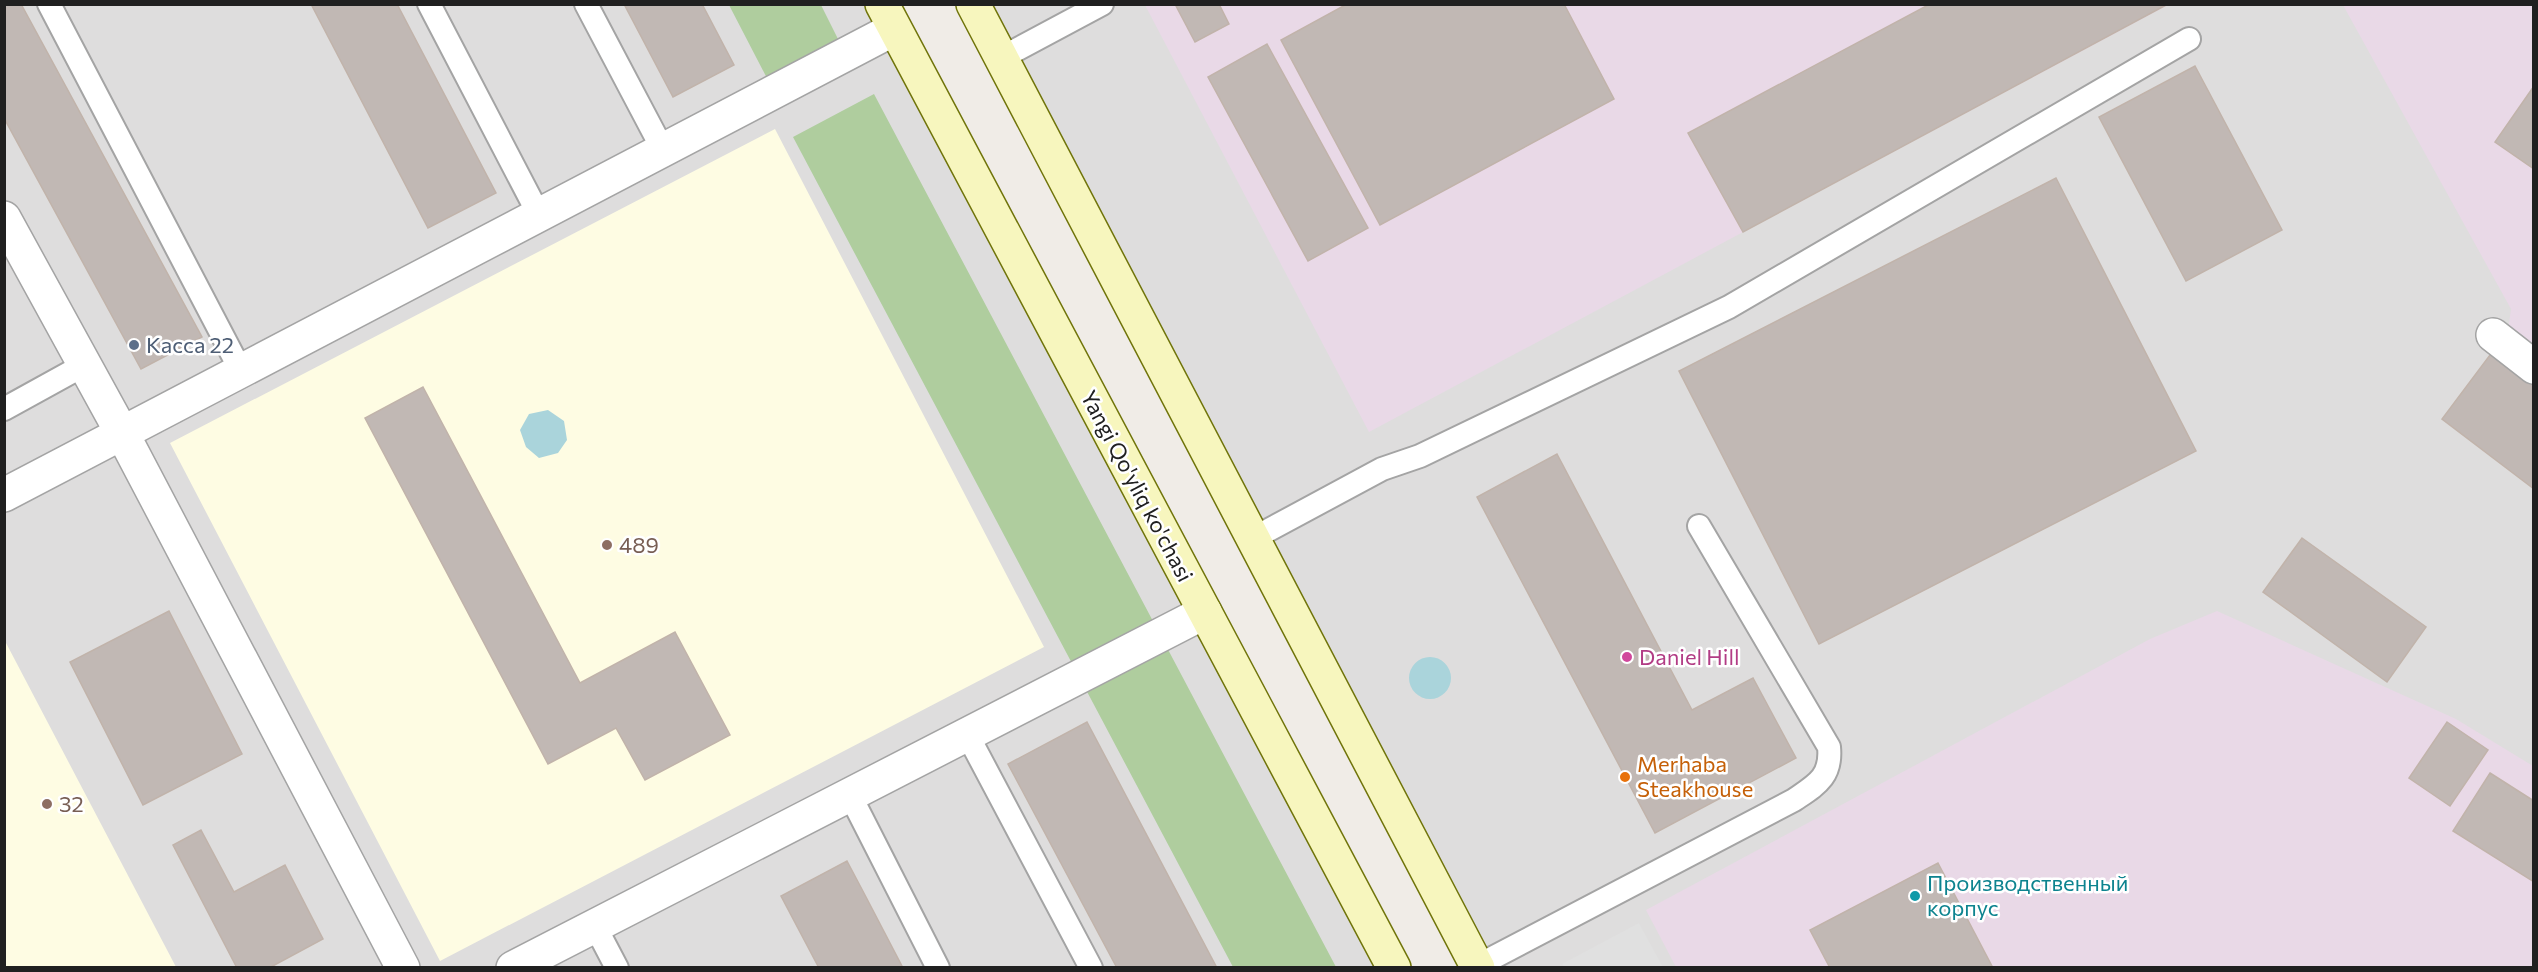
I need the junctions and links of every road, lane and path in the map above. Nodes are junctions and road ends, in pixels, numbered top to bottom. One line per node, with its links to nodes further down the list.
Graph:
1 (49, 4): 15 (lane)
2 (429, 4): 10 (lane)
3 (586, 4): 9 (lane)
4 (973, 4): 8 (main road)
5 (1102, 4): 8 (lane)
6 (888, 17): 9 (street); 21 (main road, Yangi Qo'yliq ko'chasi)
7 (2188, 39): 20 (lane)
8 (1001, 58): 20 (main road)
9 (663, 150): 10 (street)
10 (539, 215): 15 (street)
11 (4, 218): 13 (street)
12 (2493, 335): 14 (street)
13 (84, 365): 16 (lane); 17 (street)
14 (2534, 367)
15 (241, 370): 17 (street)
16 (4, 409)
17 (122, 433): 18 (street); 26 (street)
18 (4, 495)
19 (1699, 526): 25 (lane)
20 (1252, 539): 25 (main road)
21 (1205, 612): 22 (street); 31 (main road, Yangi Qo'yliq ko'chasi)
22 (967, 734): 23 (street); 30 (lane)
23 (850, 795): 24 (street); 29 (lane)
24 (595, 926): 27 (street); 28 (lane)
25 (1477, 967)
26 (404, 968)
27 (513, 968)
28 (617, 968)
29 (938, 968)
30 (1091, 968)
31 (1394, 968)

